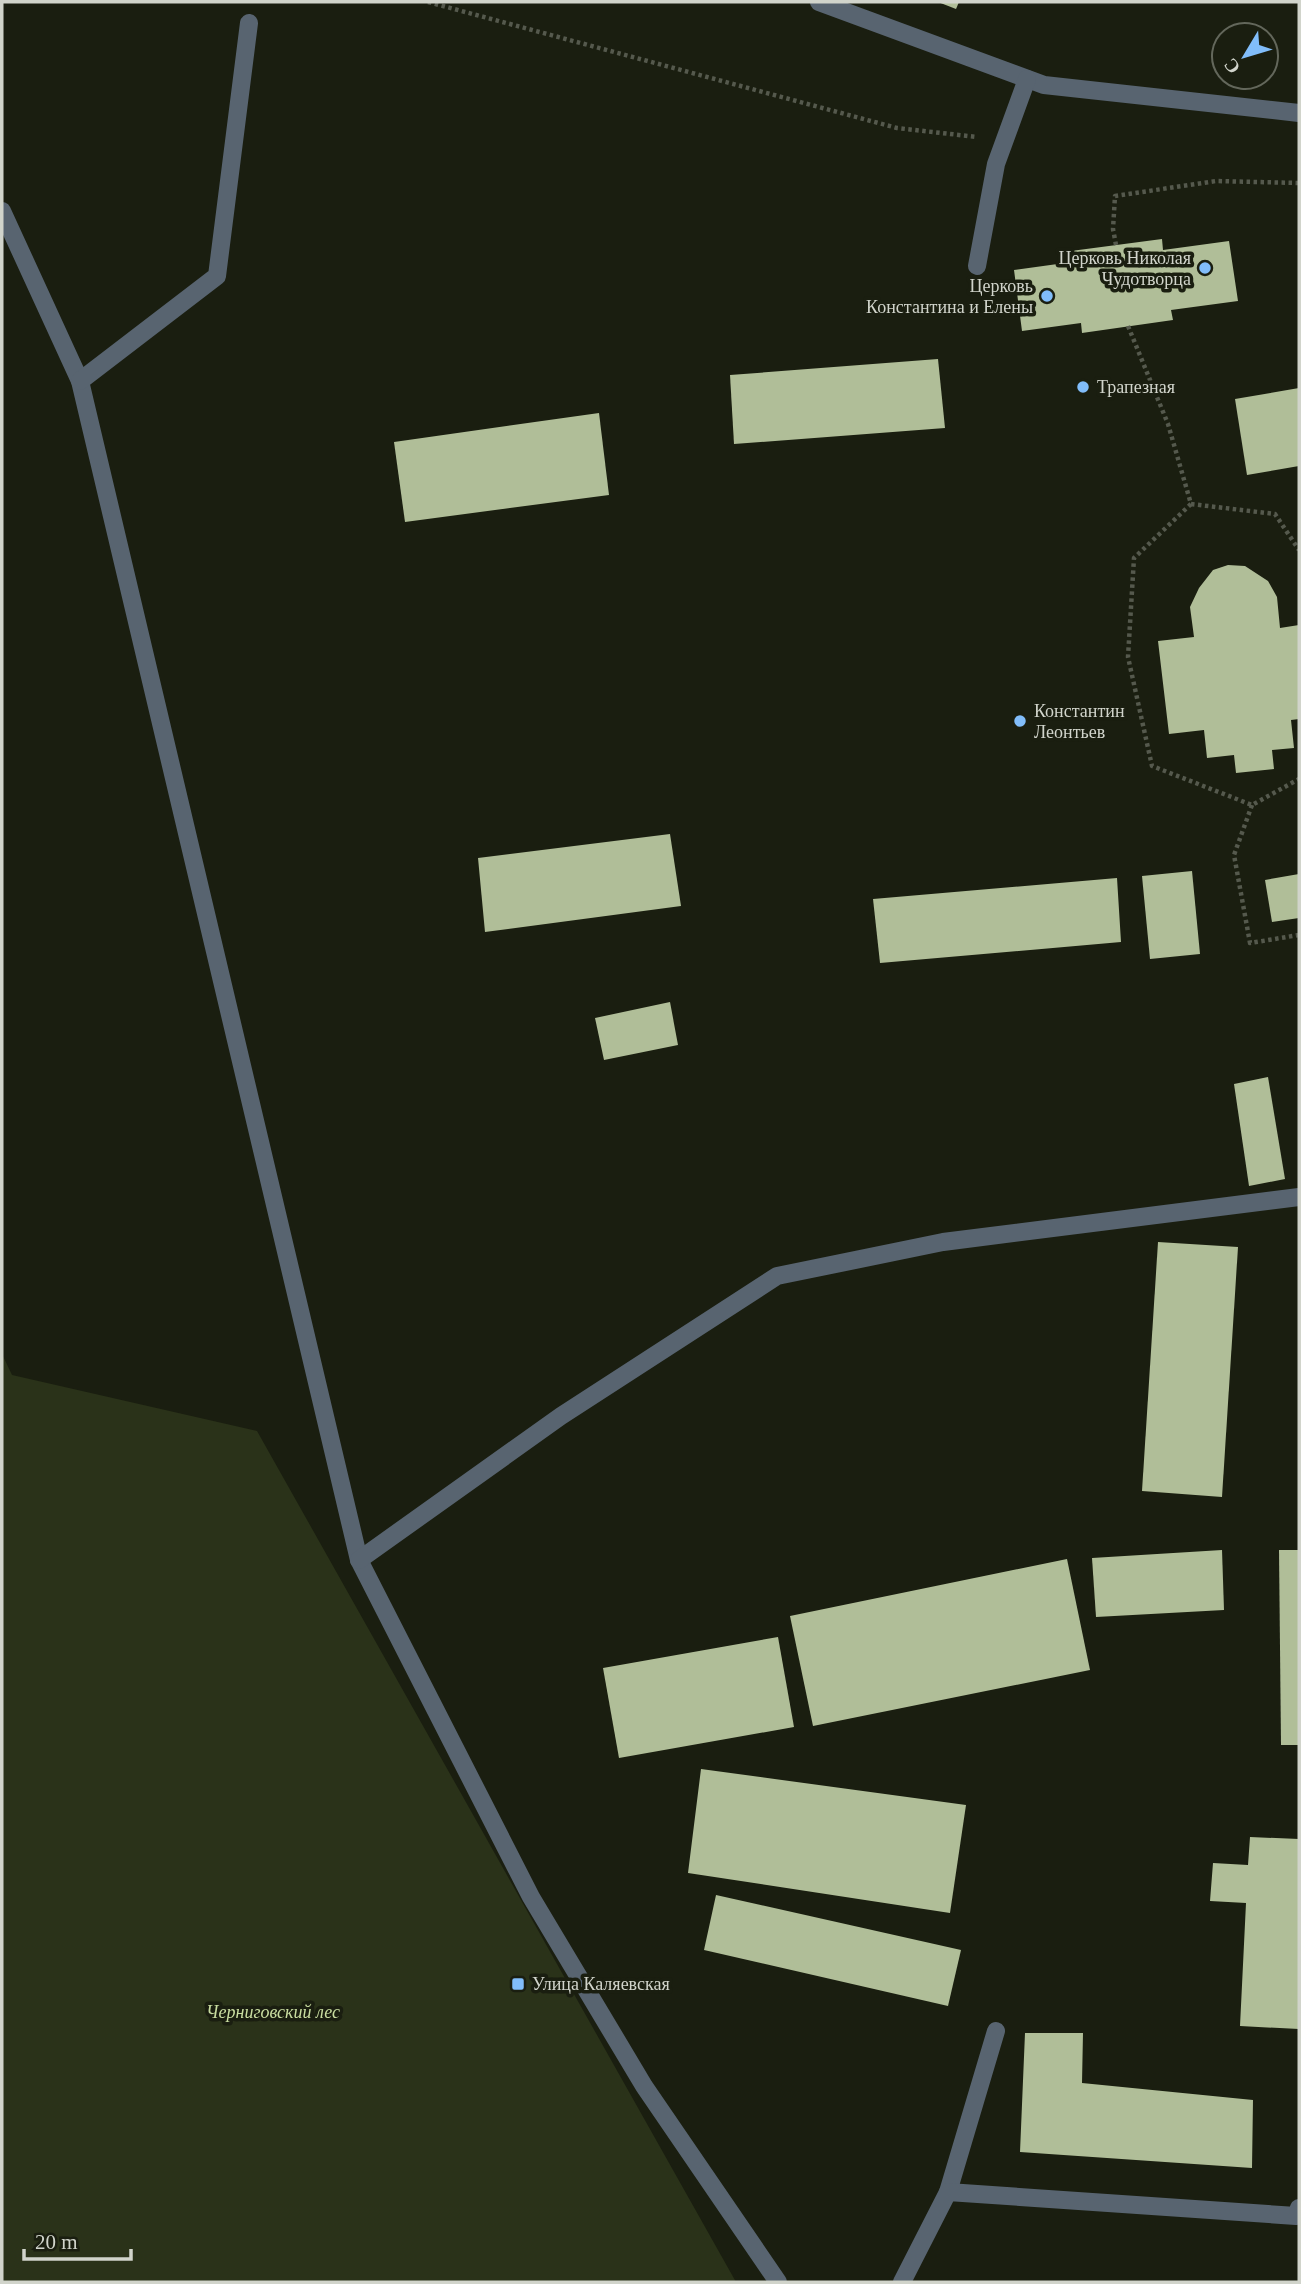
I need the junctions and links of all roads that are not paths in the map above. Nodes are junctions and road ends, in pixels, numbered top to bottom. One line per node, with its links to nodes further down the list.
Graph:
1 (819, 2): 3 (street)
2 (249, 23): 7 (street)
3 (1027, 79): 4 (street); 6 (street)
4 (1299, 113)
5 (2, 211): 7 (street)
6 (977, 266)
7 (80, 381): 9 (street)
8 (1299, 1196): 9 (street)
9 (359, 1560): 13 (street)
10 (996, 2031): 11 (street)
11 (948, 2192): 12 (street); 14 (street)
12 (1299, 2208)
13 (778, 2282)
14 (902, 2282)

